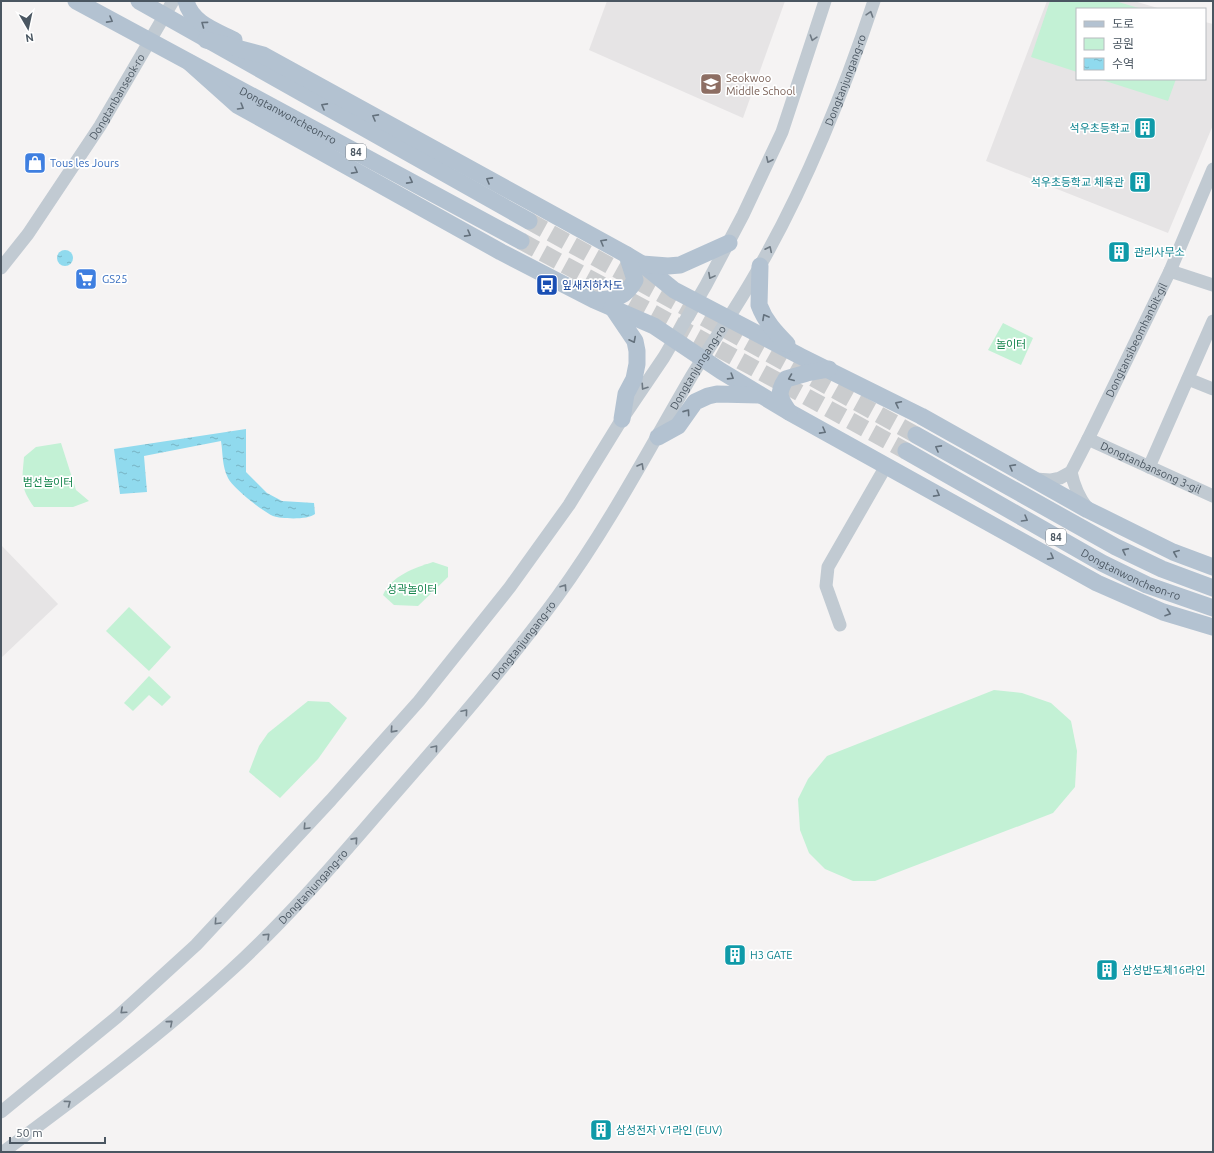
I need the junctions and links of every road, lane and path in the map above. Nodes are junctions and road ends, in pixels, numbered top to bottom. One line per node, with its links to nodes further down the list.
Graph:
1 (76, 1): 8 (main road, Dongtanwoncheon-ro / 84, one-way to 8)
2 (139, 1): 6 (main road, 84)
3 (186, 1): 9 (main road, one-way to 3)
4 (826, 1): 14 (street, one-way to 14)
5 (874, 1): 17 (street, Dongtanjungang-ro, one-way to 5)
6 (169, 8): 7 (main road, 84); 8 (street, Dongtanbanseok-ro)
7 (206, 40): 9 (main road); 12 (main road, 84, one-way to 7)
8 (150, 42): 10 (main road, Dongtanwoncheon-ro / 84); 18 (street, Dongtanbanseok-ro)
9 (263, 55): 15 (main road, one-way to 9)
10 (190, 64): 13 (main road, Dongtanwoncheon-ro / 84, one-way to 13); 21 (main road, one-way to 21)
11 (1213, 169): 19 (street, Dongtansibeomhanbit-gil)
12 (529, 221)
13 (521, 241)
14 (729, 242): 16 (main road); 22 (street, one-way to 22)
15 (627, 255): 16 (main road); 21 (main road)
16 (642, 264): 22 (main road)
17 (760, 266): 24 (street, Dongtanjungang-ro); 27 (main road, one-way to 17)
18 (1, 268)
19 (1170, 271): 20 (street); 37 (street, Dongtansibeomhanbit-gil)
20 (1213, 285)
21 (594, 300): 23 (main road)
22 (696, 302): 24 (main road); 26 (street)
23 (612, 307): 26 (main road); 34 (main road, one-way to 34)
24 (728, 318): 27 (main road); 28 (street, Dongtanjungang-ro)
25 (1213, 321): 30 (street)
26 (675, 340): 28 (main road); 34 (street, one-way to 34)
27 (800, 356): 29 (main road)
28 (703, 358): 32 (main road, one-way to 32); 36 (street, Dongtanjungang-ro)
29 (829, 369): 33 (main road, one-way to 33); 42 (main road, one-way to 29)
30 (1188, 380): 31 (street); 40 (street)
31 (1213, 389)
32 (760, 395): 33 (main road); 36 (main road, one-way to 32)
33 (789, 412): 39 (main road, one-way to 39)
34 (622, 418): 50 (street, one-way to 50)
35 (916, 435): 46 (main road, Dongtanwoncheon-ro / 84, one-way to 35)
36 (658, 436): 51 (street, Dongtanjungang-ro, one-way to 36)
37 (1088, 439): 40 (street, Dongtanbansong 3-gil); 41 (street, Dongtansibeomhanbit-gil)
38 (906, 451): 47 (main road, Dongtanwoncheon-ro / 84, one-way to 47)
39 (886, 466): 48 (street); 49 (main road, one-way to 49)
40 (1149, 467): 43 (street, Dongtanbansong 3-gil)
41 (1071, 472): 42 (street); 44 (street)
42 (1032, 478): 44 (main road)
43 (1213, 496)
44 (1088, 510): 45 (main road, one-way to 44)
45 (1213, 567)
46 (1213, 588)
47 (1213, 608)
48 (840, 625)
49 (1213, 628)
50 (1, 1112)
51 (4, 1152)

